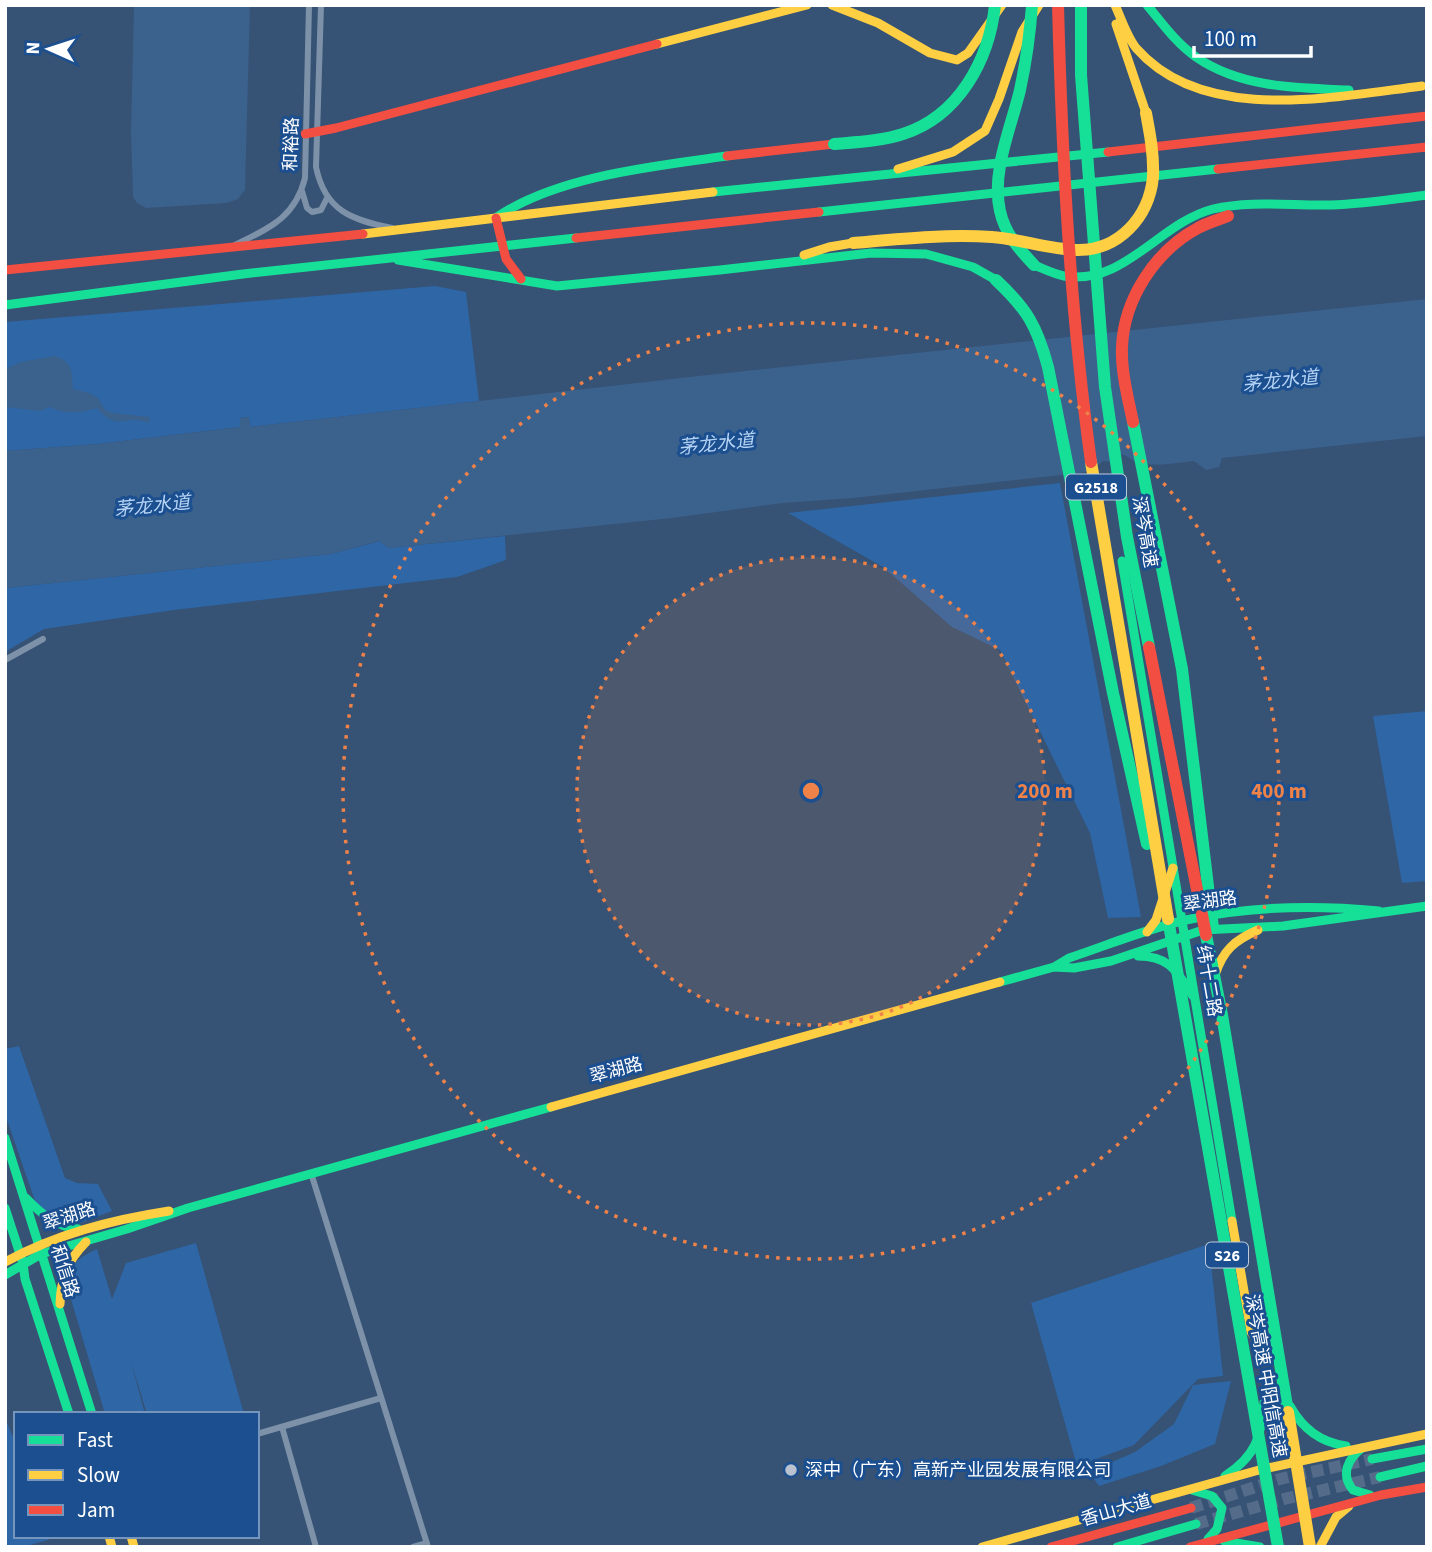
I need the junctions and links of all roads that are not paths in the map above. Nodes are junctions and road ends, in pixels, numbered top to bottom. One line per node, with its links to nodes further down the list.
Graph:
1 (309, 5): 16 (street, 和裕路)
2 (321, 5): 16 (street, 和裕路)
3 (807, 5): 16 (main road)
4 (832, 5): 6 (main road)
5 (995, 5): 23 (main road, bridge)
6 (1002, 5)
7 (1032, 5): 22 (main road, bridge)
8 (1039, 5): 18 (main road)
9 (1058, 5): 47 (main road, G2518, bridge)
10 (1081, 5): 51 (main road, 深岑高速 / G2518, bridge)
11 (1114, 5): 14 (main road); 28 (main road, bridge)
12 (1147, 5): 14 (main road)
13 (1424, 86): 14 (main road)
14 (1376, 91)
15 (1427, 116): 18 (main road)
16 (312, 132): 19 (street, 和裕路); 21 (street, 和裕路)
17 (1427, 147): 26 (main road)
18 (870, 176): 23 (main road)
19 (302, 191): 21 (street); 25 (street, 和裕路)
20 (1427, 195): 22 (main road)
21 (327, 198): 24 (street)
22 (1227, 212): 51 (main road, bridge)
23 (496, 218): 24 (main road); 26 (main road)
24 (401, 230): 25 (main road)
25 (232, 247): 29 (main road)
26 (500, 247): 27 (main road); 30 (main road)
27 (386, 258): 30 (main road); 31 (main road)
28 (777, 264): 30 (main road); 47 (main road, bridge)
29 (5, 270)
30 (525, 282)
31 (5, 305)
32 (1122, 561): 33 (main road, 纬十二路)
33 (1132, 620): 36 (main road); 37 (main road, 纬十二路)
34 (43, 639): 35 (street)
35 (5, 660)
36 (1185, 830): 40 (main road); 42 (main road)
37 (1174, 866): 41 (main road, 纬十二路); 44 (main road)
38 (1427, 906): 39 (main road, 翠湖路)
39 (1378, 911): 40 (main road, 翠湖路); 43 (main road, 翠湖路)
40 (1248, 912): 42 (main road, 翠湖路)
41 (1183, 921): 42 (main road, 翠湖路); 44 (main road, 翠湖路); 45 (main road, 纬十二路)
42 (1202, 924): 43 (main road, 翠湖路); 45 (main road, 翠湖路); 49 (main road)
43 (1261, 928): 49 (main road)
44 (1147, 933): 48 (main road, 翠湖路)
45 (1184, 936): 46 (main road, 翠湖路); 50 (main road, 纬十二路)
46 (1130, 956): 48 (main road, 翠湖路); 50 (main road)
47 (1175, 964): 91 (main road, 深岑高速 中阳信高速 / S26, bridge)
48 (1054, 967): 53 (main road, 翠湖路)
49 (1212, 983): 50 (main road, 纬十二路)
50 (1194, 997)
51 (1222, 1015): 92 (main road, 深岑高速 中阳信高速 / S26, bridge)
52 (5, 1138): 54 (main road, 和信路)
53 (311, 1173): 56 (main road, 翠湖路); 63 (street)
54 (22, 1193): 56 (main road); 57 (main road, 和信路)
55 (5, 1208): 58 (main road)
56 (85, 1235): 57 (main road, 翠湖路); 61 (main road)
57 (40, 1249): 58 (main road, 翠湖路); 61 (main road, 和信路)
58 (21, 1258): 59 (main road, 翠湖路); 60 (main road, 翠湖路); 65 (main road)
59 (5, 1262)
60 (5, 1275)
61 (60, 1312): 66 (main road, 和信路)
62 (1282, 1387): 71 (main road)
63 (381, 1398): 67 (street); 84 (street)
64 (1264, 1402): 76 (main road)
65 (68, 1412)
66 (91, 1412)
67 (282, 1427): 68 (street); 86 (street)
68 (259, 1433)
69 (1427, 1434): 70 (main road)
70 (1370, 1444): 71 (main road); 79 (main road)
71 (1355, 1447): 76 (main road)
72 (1427, 1449): 73 (main road)
73 (1373, 1459)
74 (1427, 1466): 75 (main road)
75 (1380, 1477)
76 (1217, 1481): 78 (main road)
77 (1427, 1487): 79 (main road)
78 (1186, 1489): 83 (main road); 85 (main road)
79 (1381, 1495): 80 (main road)
80 (1353, 1503): 83 (main road); 93 (main road)
81 (1191, 1508): 88 (main road, 香山大道)
82 (1196, 1524): 89 (main road, 香山大道)
83 (1201, 1544): 90 (main road)
84 (427, 1545): 87 (street)
85 (985, 1546)
86 (316, 1547)
87 (413, 1547)
88 (1051, 1547)
89 (1117, 1547)
90 (1260, 1547)
91 (1278, 1547)
92 (1310, 1547)
93 (1320, 1547)

